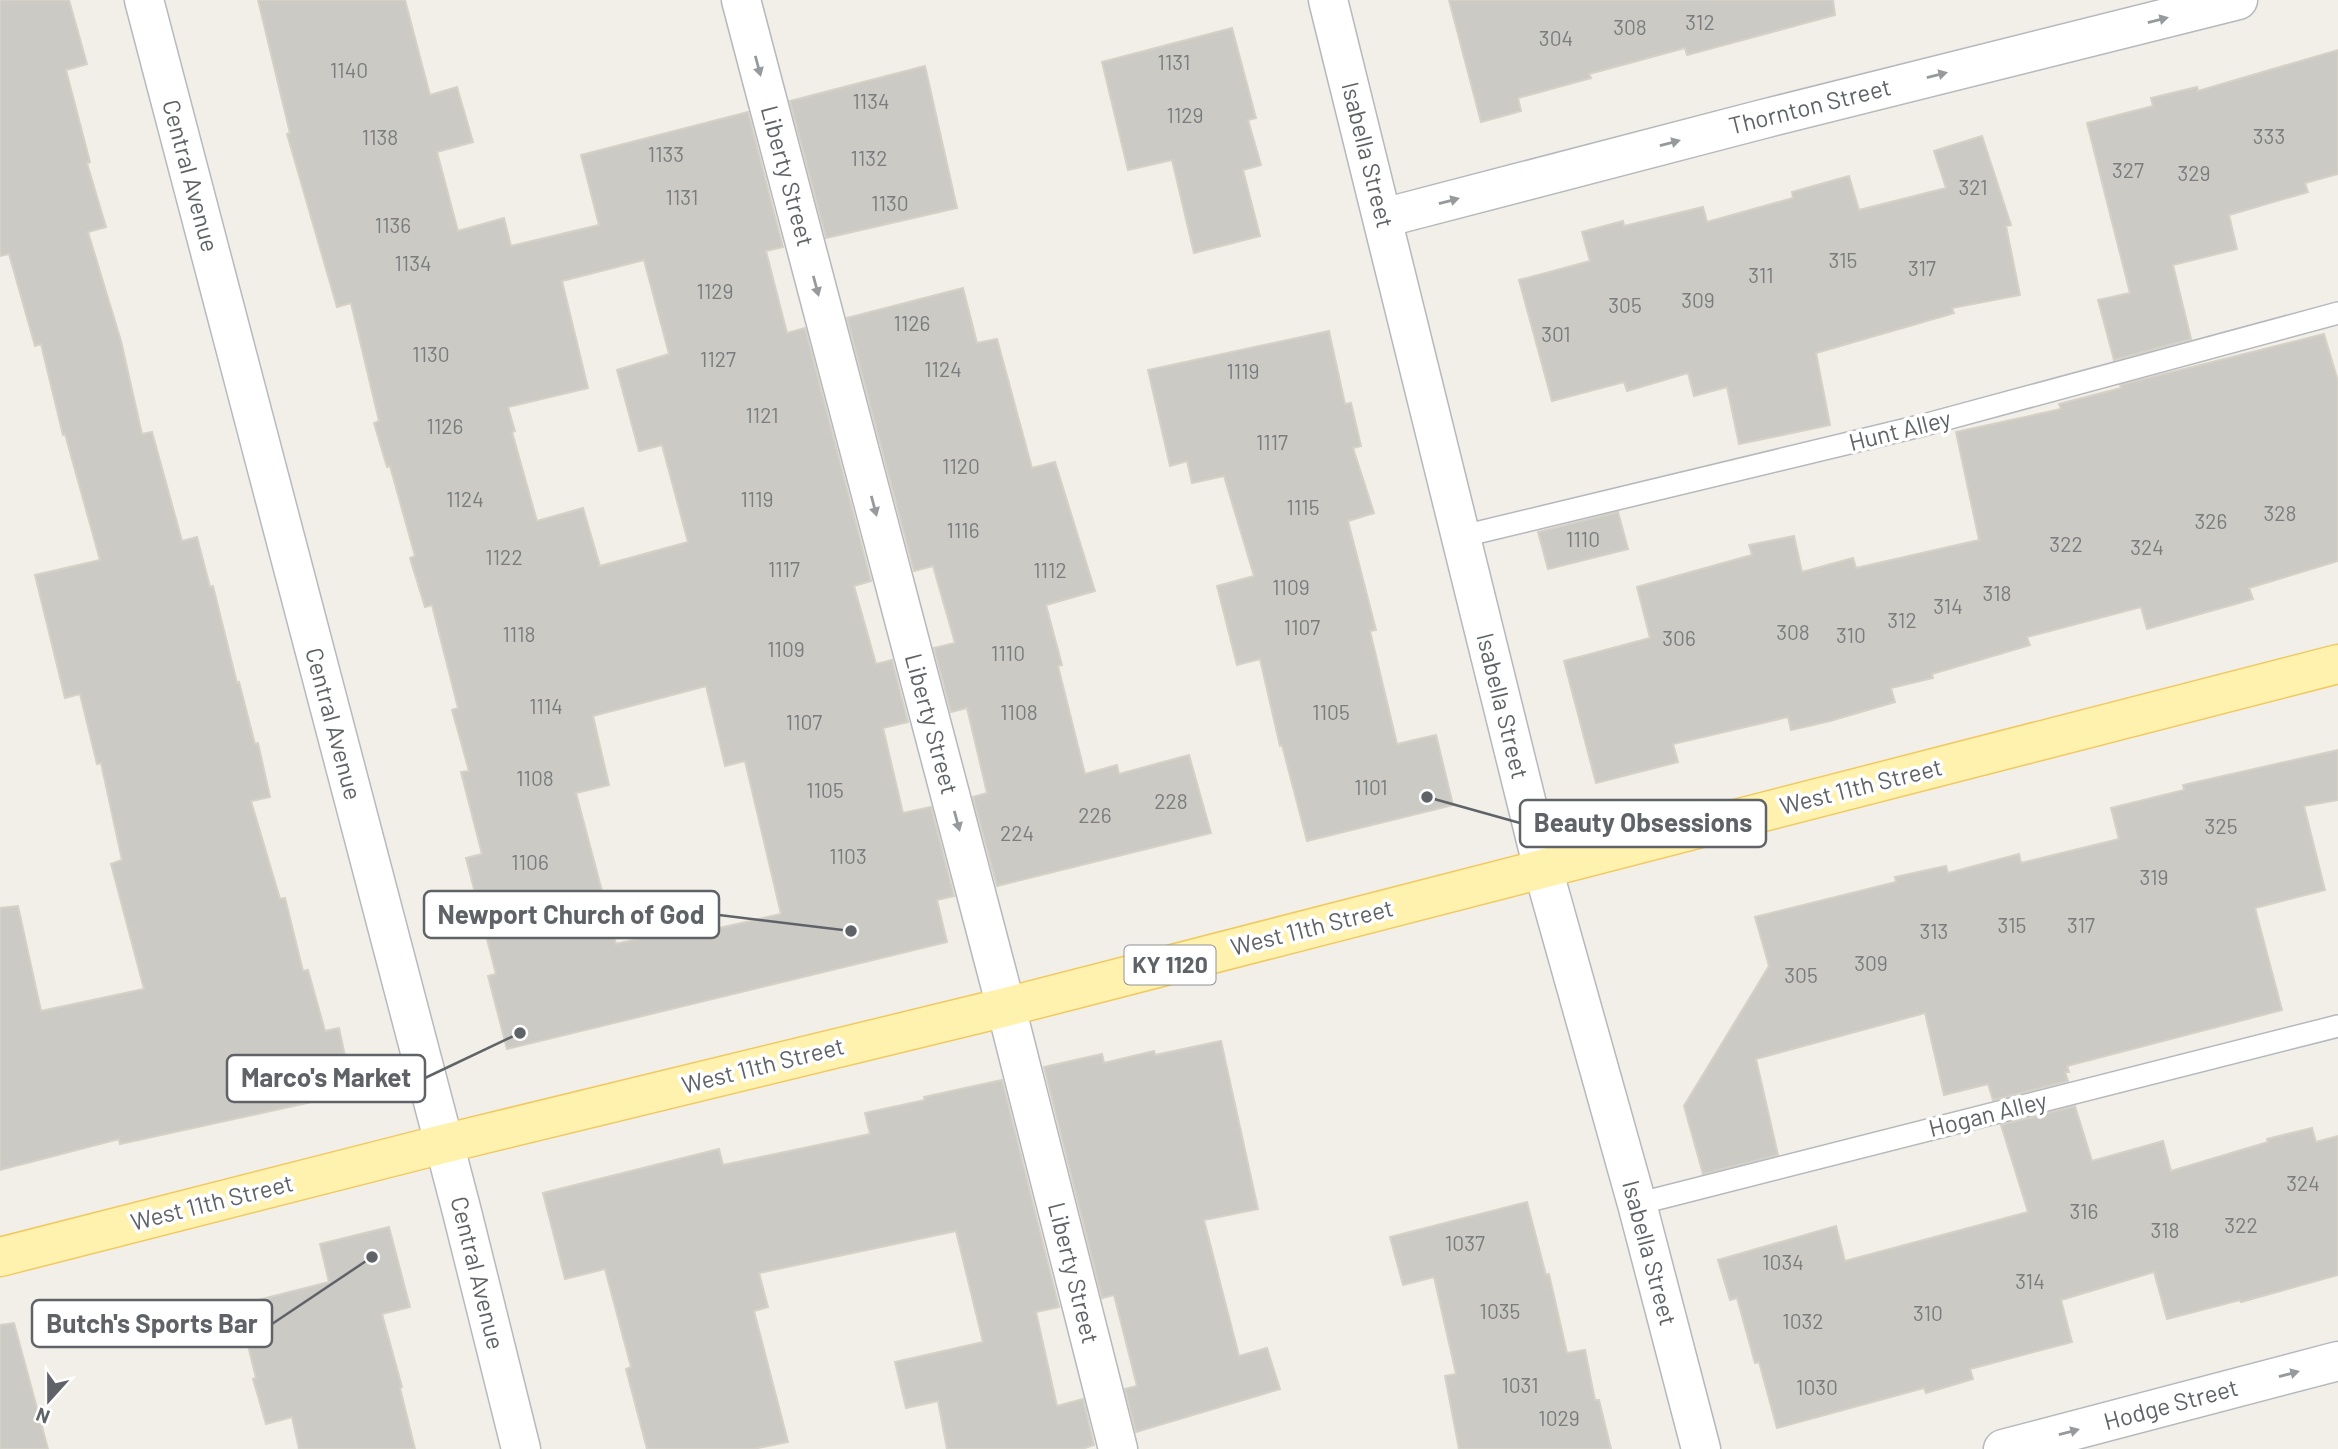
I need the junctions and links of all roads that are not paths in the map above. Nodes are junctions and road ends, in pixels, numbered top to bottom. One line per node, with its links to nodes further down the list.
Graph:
1 (144, 0): 12 (street, Central Avenue)
2 (741, 0): 10 (street, Liberty Street, one-way to 10)
3 (1328, 0): 5 (street, Isabella Street)
4 (2238, 0): 5 (street, Thornton Street, one-way to 4)
5 (1383, 218): 7 (street, Isabella Street)
6 (2338, 313): 7 (lane, Hunt Alley)
7 (1459, 537): 9 (street, Isabella Street)
8 (2338, 664): 9 (main road, West 11th Street / KY 1120)
9 (1543, 869): 10 (main road, West 11th Street / KY 1120); 13 (street, Isabella Street)
10 (1006, 1007): 12 (main road, West 11th Street / KY 1120); 17 (street, Liberty Street)
11 (2338, 1026): 13 (lane, Hogan Alley)
12 (443, 1143): 14 (main road, West 11th Street / KY 1120); 16 (street, Central Avenue)
13 (1637, 1203): 18 (street, Isabella Street)
14 (0, 1257)
15 (2338, 1361): 19 (street, Hodge Street, one-way to 15)
16 (521, 1449)
17 (1118, 1449)
18 (1701, 1449)
19 (2003, 1449)

